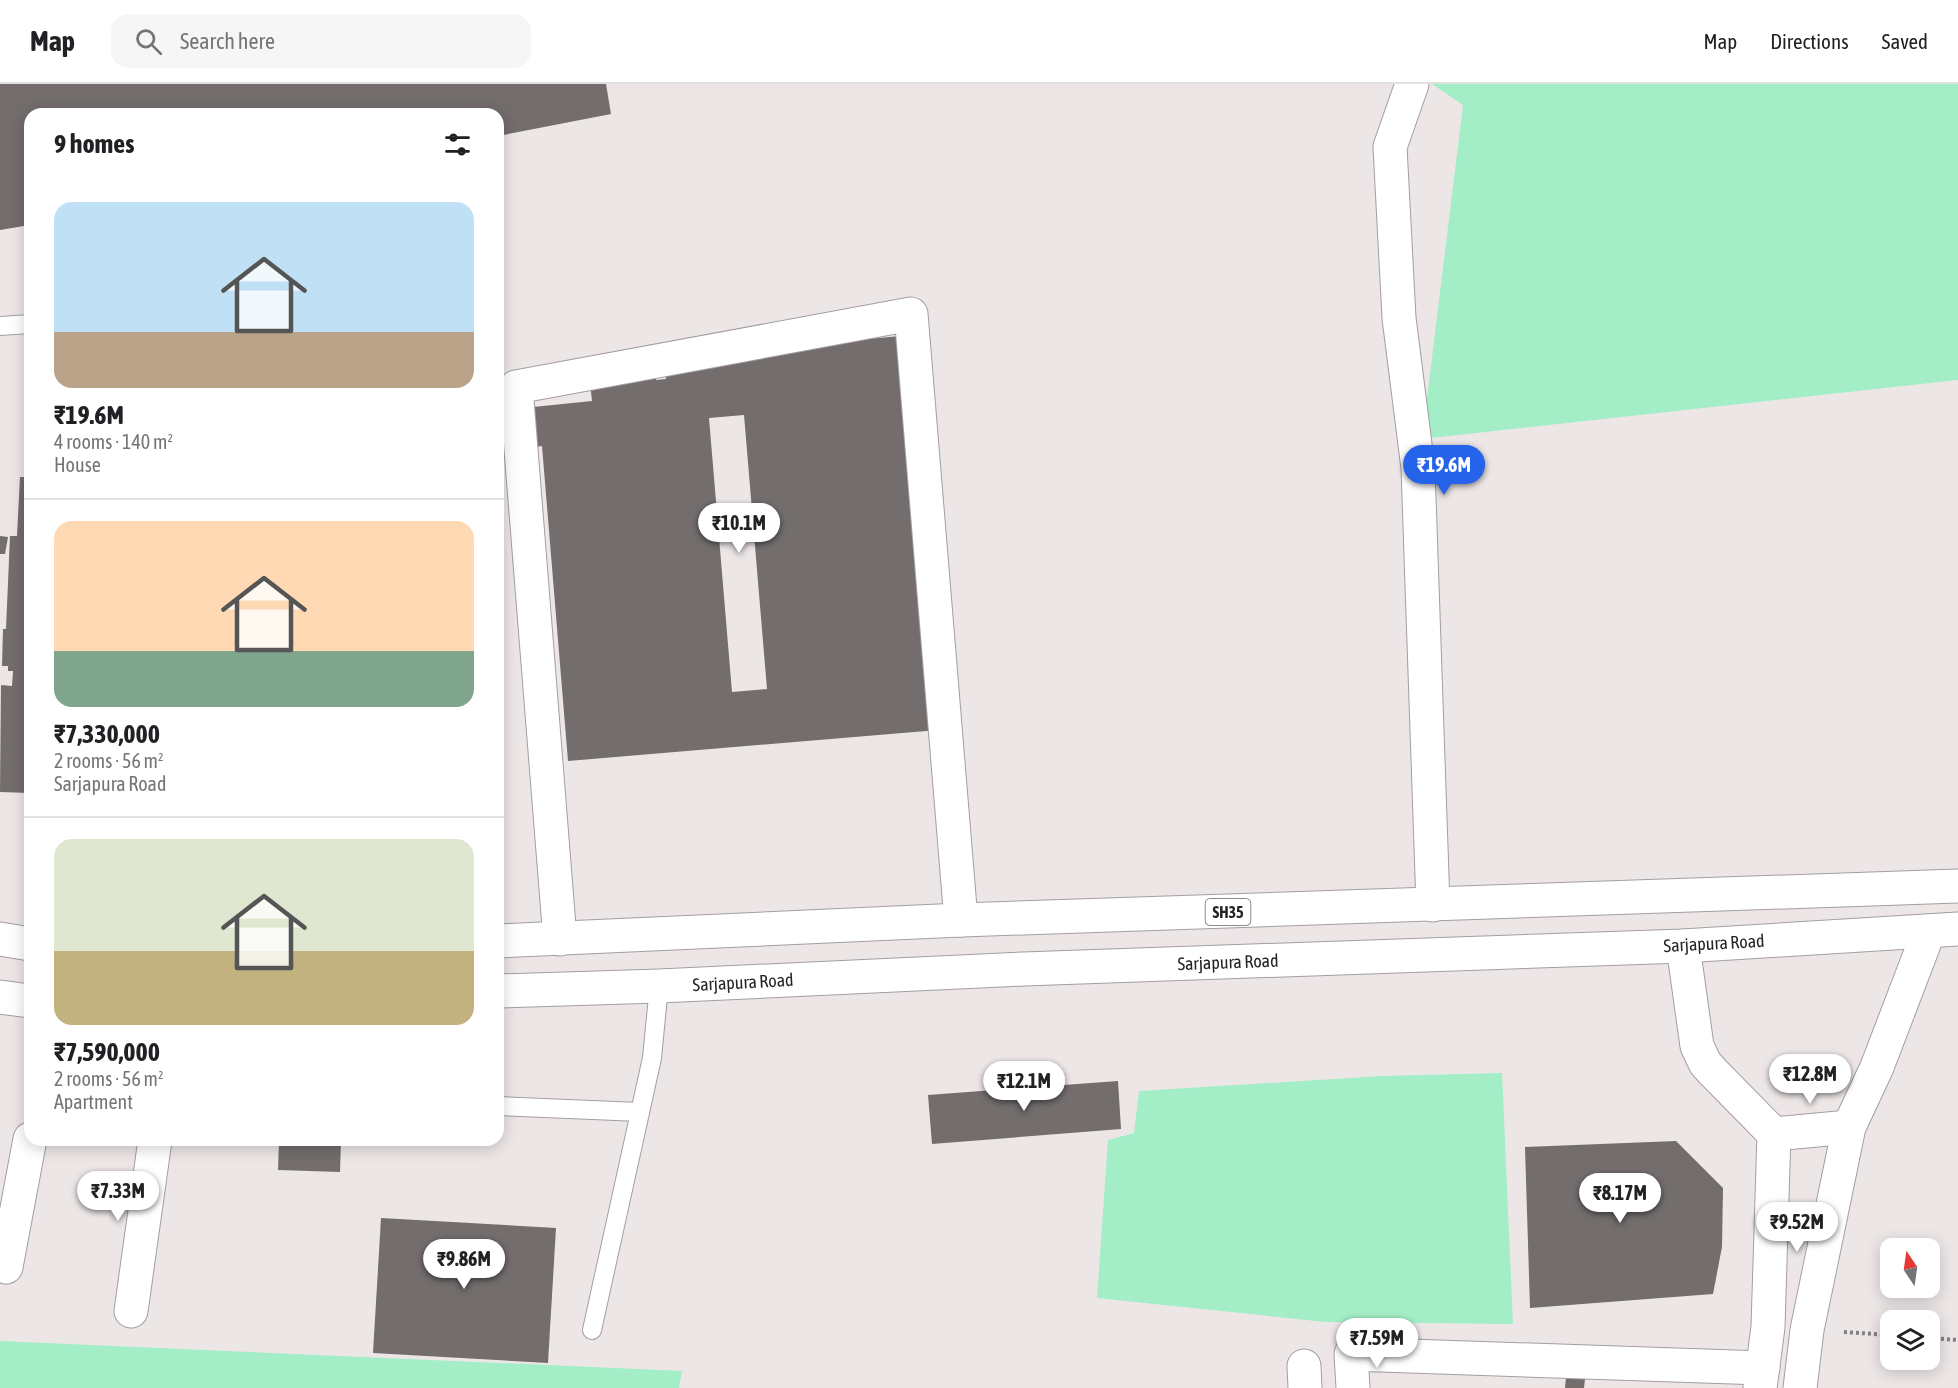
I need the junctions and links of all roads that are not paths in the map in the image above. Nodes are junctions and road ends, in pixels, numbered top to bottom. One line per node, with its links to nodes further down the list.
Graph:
1 (1412, 84): 5 (street)
2 (24, 324): 3 (lane)
3 (0, 326)
4 (1958, 886): 5 (street, SH35)
5 (1433, 905): 6 (street, SH35)
6 (961, 920): 9 (street, SH35); 9 (street)
7 (1944, 930): 12 (street, Sarjapura Road); 19 (street)
8 (0, 939): 11 (street)
9 (560, 939): 10 (street, SH35)
10 (504, 941)
11 (24, 943)
12 (1683, 945): 13 (street, Sarjapura Road); 20 (street)
13 (659, 986): 14 (street, Sarjapura Road); 18 (lane)
14 (504, 991)
15 (0, 997): 16 (street)
16 (24, 1000)
17 (504, 1106): 18 (lane)
18 (640, 1112): 25 (lane)
19 (1850, 1127): 20 (street); 26 (street)
20 (1774, 1134): 27 (street)
21 (29, 1146): 23 (street)
22 (154, 1146): 24 (street)
23 (6, 1267)
24 (131, 1311)
25 (592, 1330)
26 (1806, 1339): 27 (street); 30 (street)
27 (1763, 1367): 28 (street)
28 (1694, 1377): 29 (street)
29 (1353, 1388)
30 (1800, 1388)

